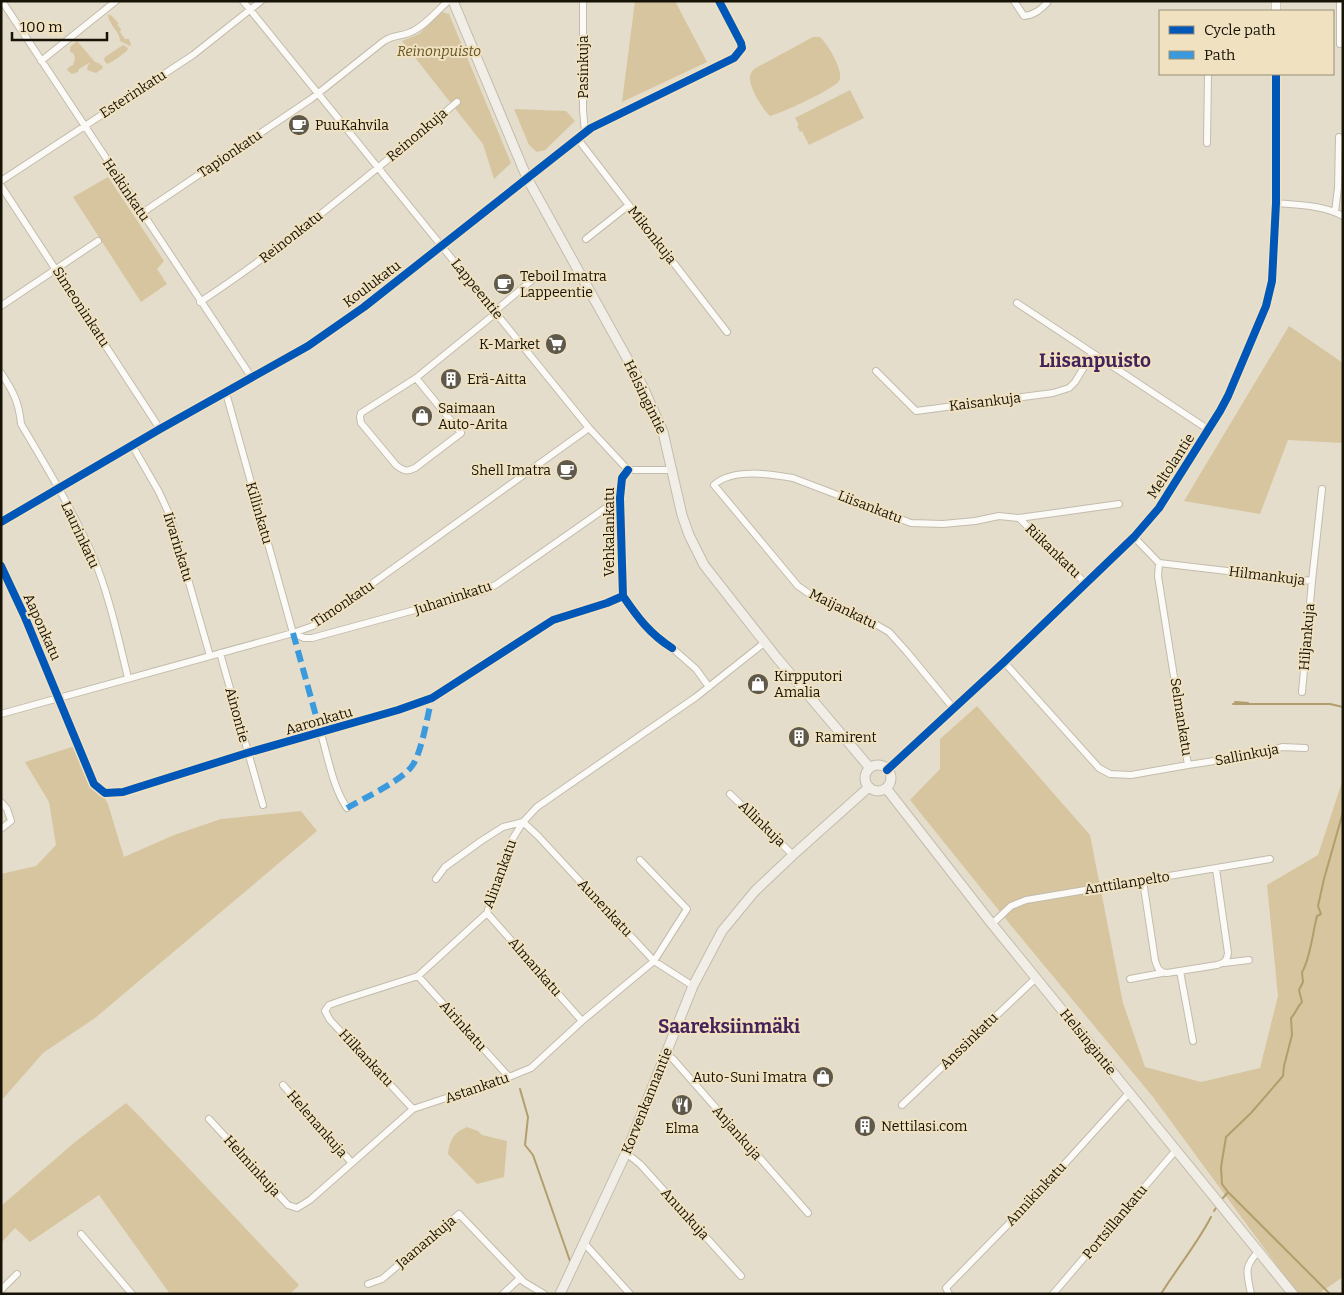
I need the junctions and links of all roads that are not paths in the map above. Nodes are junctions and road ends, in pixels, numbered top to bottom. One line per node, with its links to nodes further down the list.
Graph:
1 (2, 1): 15 (street, Heikinkatu)
2 (116, 1): 15 (street)
3 (243, 1): 12 (street, Lappeentie)
4 (261, 1): 12 (street, Esterinkatu)
5 (448, 1): 18 (street, Tapionkatu)
6 (453, 1): 26 (main road, Helsingintie)
7 (583, 1): 21 (street, Pasinkuja)
8 (719, 1): 14 (street)
9 (1014, 1): 10 (street)
10 (1046, 1)
11 (1340, 1): 13 (street)
12 (250, 10): 18 (street, Lappeentie); 20 (street, Esterinkatu)
13 (1340, 44)
14 (742, 48): 21 (street, Koulukatu)
15 (41, 61): 20 (street, Heikinkatu)
16 (1208, 75): 24 (street)
17 (1276, 75): 29 (street, Meltolantie)
18 (318, 94): 25 (street, Lappeentie); 32 (street, Tapionkatu)
19 (456, 102): 25 (street, Reinonkuja)
20 (84, 126): 27 (street, Esterinkatu); 32 (street, Heikinkatu)
21 (585, 132): 23 (street, Koulukatu)
22 (1339, 137): 31 (street)
23 (577, 138): 26 (street, Koulukatu); 30 (street, Mikonkuja)
24 (1207, 144)
25 (378, 168): 36 (street, Lappeentie); 39 (street, Reinonkatu)
26 (527, 178): 36 (street, Koulukatu); 55 (main road, Helsingintie)
27 (1, 181)
28 (1, 186): 37 (street, Simeoninkatu)
29 (1276, 203): 31 (street); 52 (street, Meltolantie)
30 (629, 205): 34 (street); 43 (street, Mikonkuja)
31 (1335, 212): 33 (street)
32 (142, 213): 39 (street, Heikinkatu)
33 (1343, 216)
34 (586, 239)
35 (98, 241): 37 (street)
36 (442, 246): 42 (street, Lappeentie); 47 (street, Koulukatu)
37 (56, 270): 41 (street); 51 (street, Simeoninkatu)
38 (537, 276): 42 (street)
39 (200, 302): 47 (street, Heikinkatu)
40 (1017, 303): 44 (street)
41 (1, 306)
42 (496, 312): 48 (street); 50 (street, Lappeentie)
43 (727, 332)
44 (1092, 354): 45 (street, Kaisankuja); 52 (street)
45 (876, 371)
46 (1, 373): 57 (street, Laurinkatu)
47 (252, 378): 49 (street, Koulukatu)
48 (416, 378): 48 (street)
49 (226, 393): 51 (street, Koulukatu); 69 (street, Killinkatu)
50 (589, 428): 54 (street, Lappeentie); 69 (street, Timonkatu)
51 (160, 429): 53 (street, Koulukatu)
52 (1209, 430): 63 (street, Meltolantie)
53 (132, 445): 57 (street, Koulukatu); 73 (street, Iivarinkatu)
54 (628, 470): 55 (street); 59 (street, Vehkalankatu)
55 (673, 470): 70 (main road, Helsingintie)
56 (714, 485): 61 (street, Liisankatu); 79 (street, Maijankatu)
57 (58, 488): 62 (street, Koulukatu); 75 (street, Laurinkatu)
58 (1322, 489): 66 (street, Hilmankuja)
59 (620, 498): 68 (street, Vehkalankatu); 69 (street, Juhaninkatu)
60 (1119, 504): 61 (street, Liisankatu)
61 (1019, 518): 67 (street, Riikankatu)
62 (1, 522)
63 (1134, 537): 64 (street); 67 (street, Meltolantie)
64 (1160, 563): 66 (street, Hilmankuja); 84 (street, Selmankatu)
65 (1, 566): 78 (street, Aaponkatu)
66 (1312, 581): 77 (street, Hiljankuja)
67 (1086, 584): 74 (street, Meltolantie)
68 (623, 596): 81 (street, Aaronkatu)
69 (294, 633): 72 (street, Timonkatu)
70 (764, 643): 76 (street, Alinankatu); 85 (main road, Helsingintie)
71 (672, 648): 76 (street)
72 (220, 653): 73 (street, Timonkatu); 83 (street, Ainontie)
73 (210, 656): 75 (street, Timonkatu)
74 (1004, 662): 79 (street, Meltolantie); 84 (street, Selmankatu)
75 (128, 678): 78 (street, Timonkatu)
76 (709, 687): 93 (street, Alinankatu)
77 (1302, 692)
78 (59, 698): 80 (street, Timonkatu); 83 (street, Aaronkatu)
79 (954, 709): 86 (street, Meltolantie)
80 (1, 714)
81 (321, 734): 83 (street, Aaronkatu); 92 (street)
82 (1305, 748): 84 (street, Sallinkuja)
83 (247, 753): 91 (street, Ainontie)
84 (1188, 765)
85 (870, 768): 86 (main road); 87 (main road)
86 (888, 770): 88 (main road)
87 (869, 787): 88 (main road); 95 (main road, Korvenkannantie)
88 (886, 788): 102 (main road, Helsingintie)
89 (730, 794): 95 (street, Allinkuja)
90 (1, 802): 94 (street)
91 (263, 805)
92 (347, 808)
93 (522, 822): 99 (street); 101 (street, Alinankatu); 104 (street, Aunenkatu)
94 (1, 829)
95 (793, 854): 111 (main road, Korvenkannantie)
96 (1270, 859): 98 (street, Anttilanpelto)
97 (640, 860): 104 (street, Astankatu)
98 (1216, 869): 100 (street, Anttilanpelto); 105 (street)
99 (436, 879)
100 (1143, 880): 102 (street, Anttilanpelto); 107 (street)
101 (487, 913): 108 (street, Alinankatu); 113 (street, Almankatu)
102 (992, 924): 109 (main road, Helsingintie)
103 (1249, 960): 105 (street)
104 (654, 961): 111 (street, Aunenkatu); 113 (street, Astankatu)
105 (1224, 962): 106 (street)
106 (1180, 971): 107 (street); 114 (street)
107 (1162, 973): 110 (street)
108 (418, 976): 112 (street, Alinankatu); 116 (street, Airinkatu)
109 (1036, 978): 118 (main road, Helsingintie); 119 (street, Anssinkatu)
110 (1130, 979)
111 (694, 986): 115 (main road, Korvenkannantie)
112 (329, 1005): 120 (street, Hilkankatu)
113 (582, 1021): 116 (street, Astankatu)
114 (1193, 1041)
115 (666, 1054): 123 (main road, Korvenkannantie); 126 (street, Anjankuja)
116 (509, 1077): 120 (street, Astankatu)
117 (283, 1085): 124 (street, Helenankuja)
118 (1129, 1093): 122 (main road, Helsingintie); 140 (street, Annikinkatu)
119 (902, 1105)
120 (413, 1109): 124 (street, Astankatu)
121 (209, 1119): 125 (street, Helminkuja)
122 (1176, 1150): 129 (main road, Helsingintie); 141 (street, Portsillankatu)
123 (626, 1154): 128 (main road, Korvenkannantie); 131 (street, Anunkuja)
124 (352, 1163): 125 (street, Astankatu)
125 (297, 1208)
126 (808, 1212)
127 (81, 1234): 135 (street)
128 (584, 1244): 138 (main road, Korvenkannantie); 139 (street)
129 (1259, 1252): 142 (street); 143 (main road, Helsingintie)
130 (17, 1274): 134 (street)
131 (741, 1276)
132 (520, 1278): 133 (street, Jaanankuja); 136 (street); 137 (street, Jaanankuja)
133 (368, 1284)
134 (1, 1290)
135 (132, 1294)
136 (503, 1294)
137 (544, 1294)
138 (560, 1294)
139 (630, 1294)
140 (949, 1294)
141 (1054, 1294)
142 (1251, 1294)
143 (1293, 1294)

